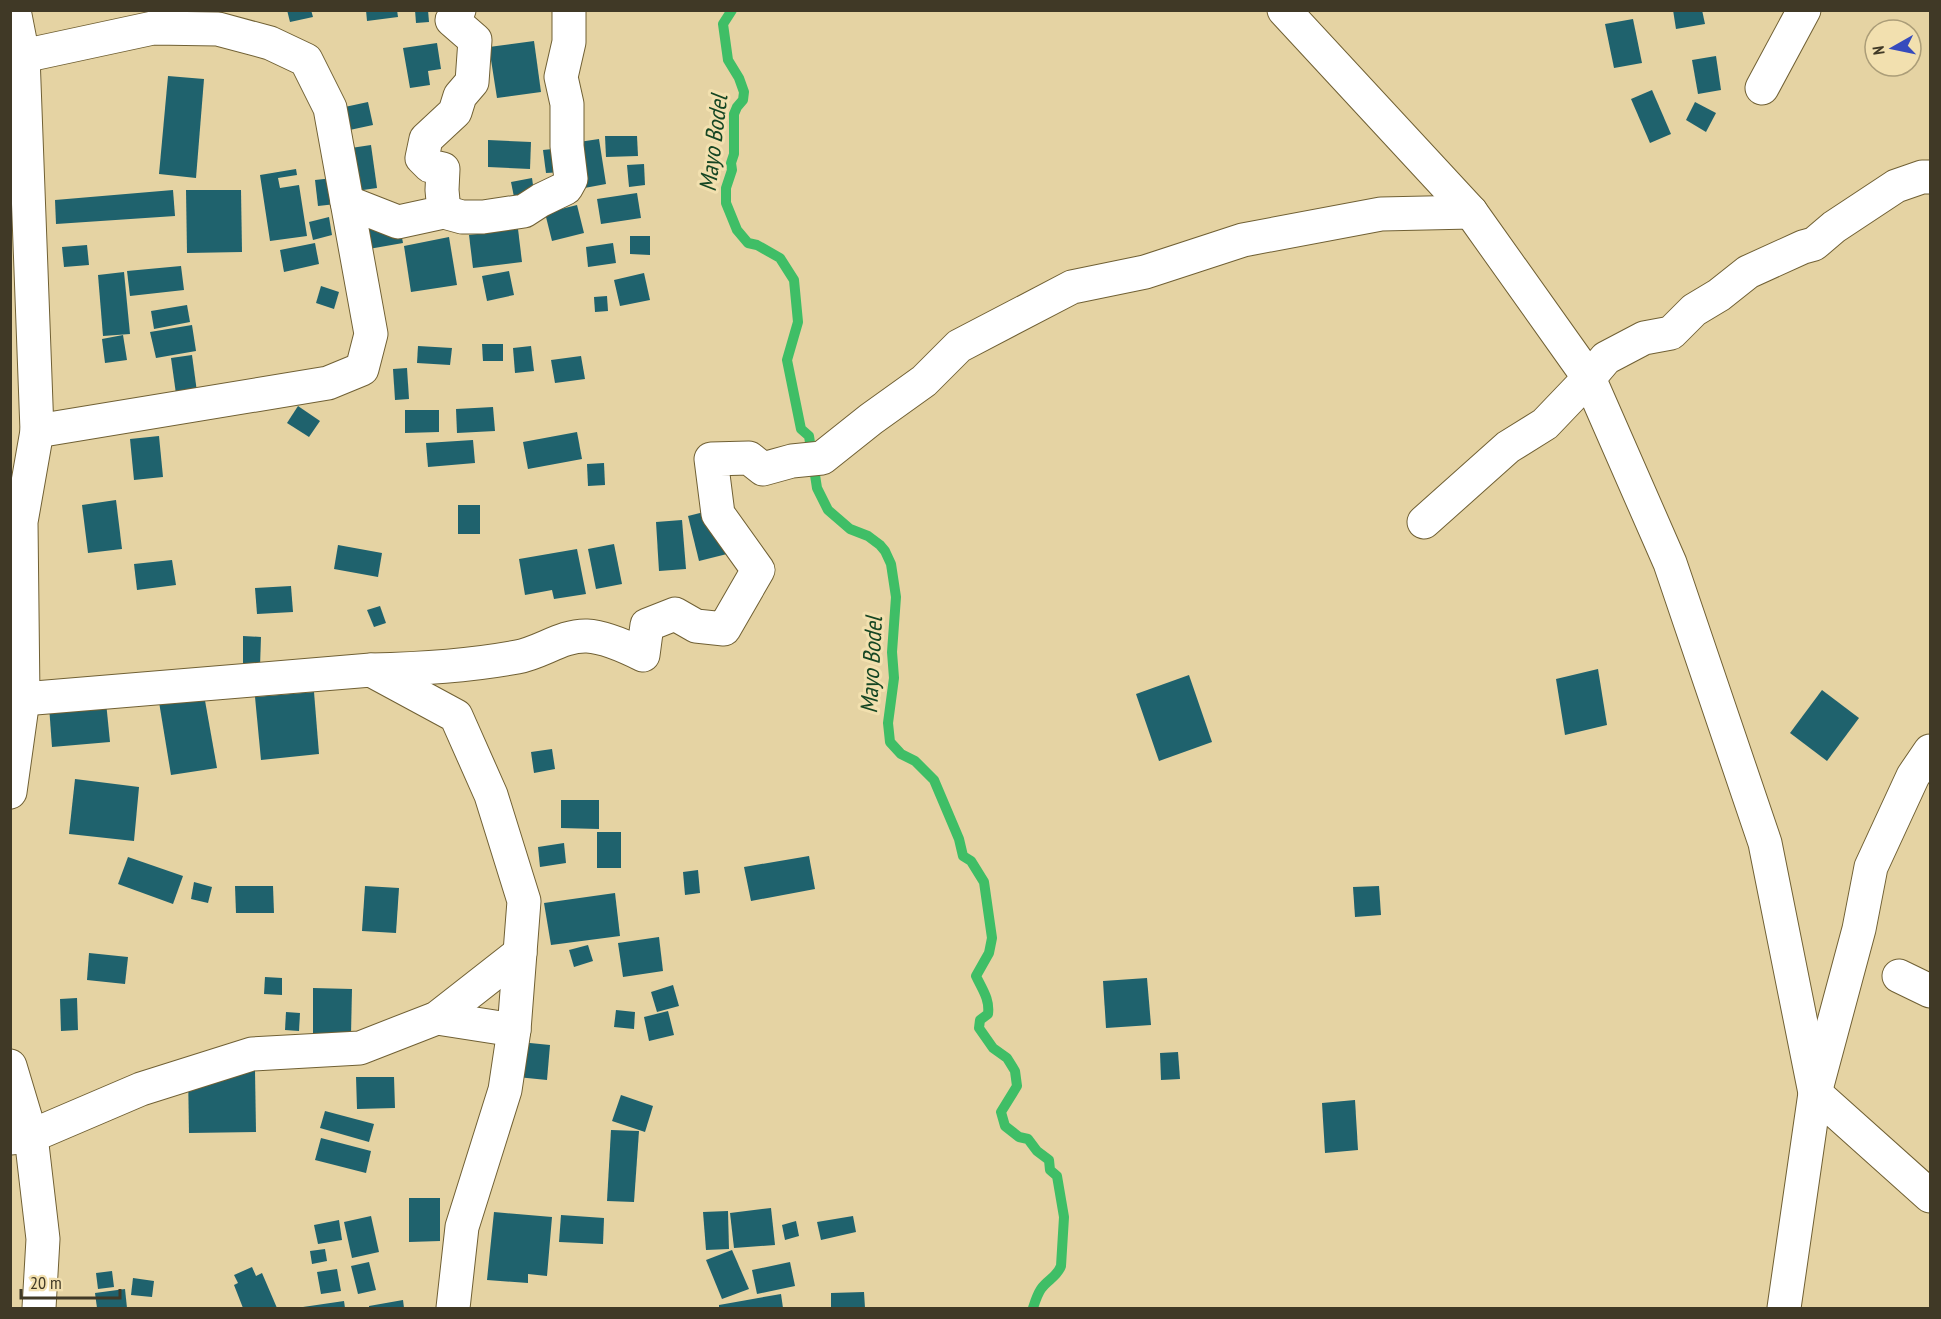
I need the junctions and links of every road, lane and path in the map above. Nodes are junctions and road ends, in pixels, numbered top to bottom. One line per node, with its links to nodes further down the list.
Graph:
1 (14, 10): 6 (street)
2 (459, 10): 10 (street)
3 (569, 10): 10 (street)
4 (1284, 10): 11 (street)
5 (1804, 10): 7 (street)
6 (23, 56): 9 (street); 13 (street)
7 (1762, 88)
8 (1930, 177): 12 (street)
9 (346, 202): 10 (street); 13 (street)
10 (444, 212)
11 (1471, 212): 12 (street); 16 (street)
12 (1589, 378): 14 (street); 26 (street)
13 (37, 431): 15 (street)
14 (1424, 522)
15 (16, 523): 17 (street)
16 (371, 670): 17 (street); 20 (street)
17 (23, 699): 19 (street)
18 (1930, 751): 26 (street)
19 (10, 792)
20 (520, 953): 23 (street); 24 (street)
21 (1899, 976): 22 (street)
22 (1930, 991)
23 (436, 1018): 24 (street); 27 (street)
24 (514, 1030): 30 (street)
25 (10, 1066): 27 (street)
26 (1815, 1093): 28 (street); 31 (street)
27 (21, 1137): 29 (street)
28 (1930, 1196)
29 (39, 1308)
30 (453, 1308)
31 (1784, 1308)

